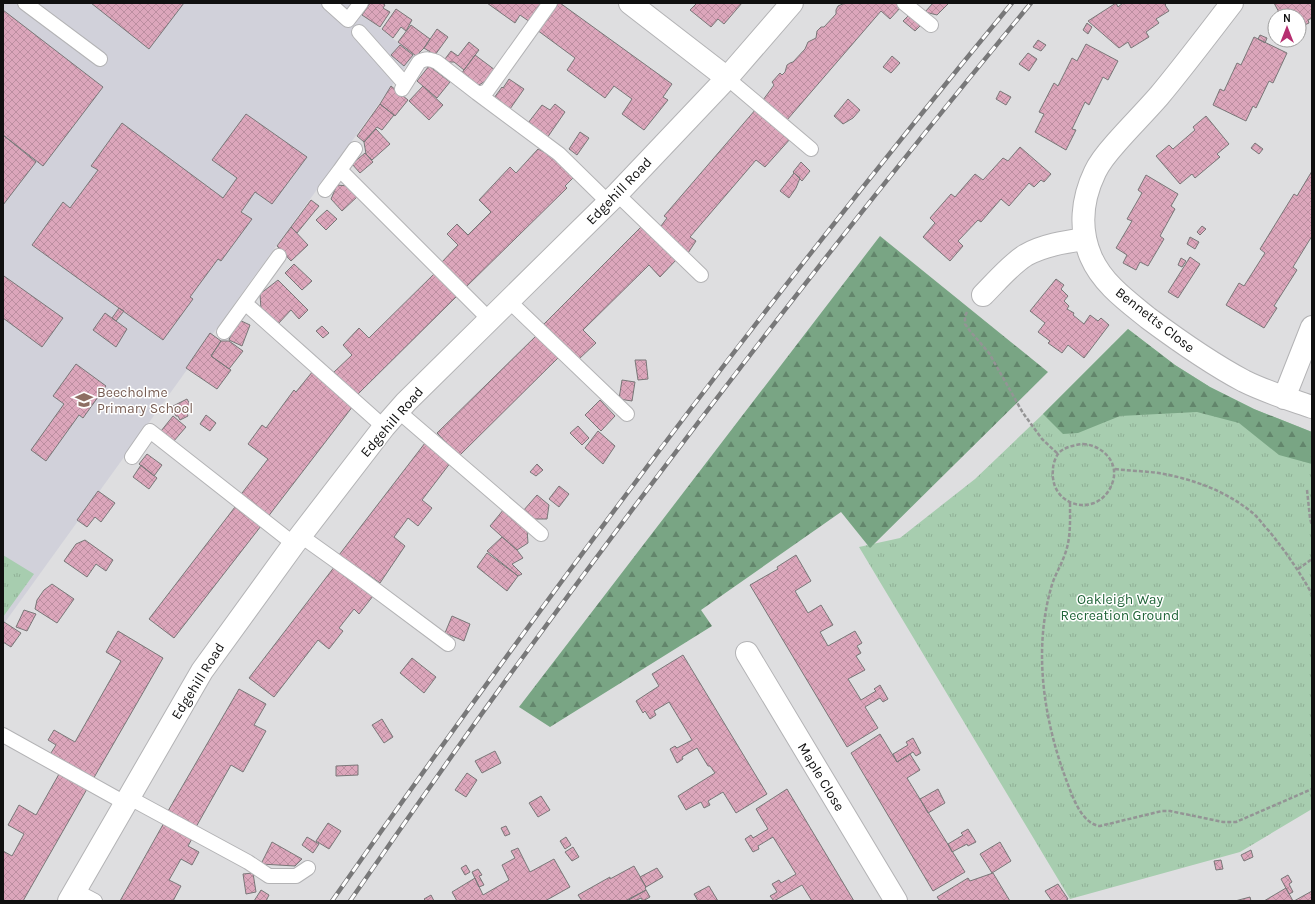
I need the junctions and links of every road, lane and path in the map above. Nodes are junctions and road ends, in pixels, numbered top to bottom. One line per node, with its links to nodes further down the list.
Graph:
1 (26, 3): 11 (lane)
2 (329, 3): 3 (lane)
3 (361, 3)
4 (550, 3): 13 (lane)
5 (630, 3): 12 (street)
6 (792, 3): 12 (street, Edgehill Road)
7 (904, 3): 9 (lane)
8 (1232, 3): 19 (street, Bennetts Close)
9 (931, 25)
10 (359, 32): 13 (lane)
11 (100, 59)
12 (727, 78): 15 (lane); 18 (street, Edgehill Road)
13 (477, 93): 18 (lane)
14 (355, 149): 16 (lane)
15 (811, 149)
16 (340, 170): 17 (lane); 25 (lane)
17 (325, 190)
18 (612, 198): 21 (lane); 23 (street, Edgehill Road)
19 (1085, 239): 22 (street); 28 (street, Bennetts Close)
20 (279, 256): 24 (lane)
21 (701, 275)
22 (983, 295): 32 (path)
23 (509, 300): 25 (street, Edgehill Road); 30 (lane)
24 (245, 303): 27 (lane); 31 (lane)
25 (489, 319): 31 (street, Edgehill Road)
26 (1312, 327): 28 (street)
27 (224, 332)
28 (1284, 398): 29 (street, Bennetts Close)
29 (1312, 407)
30 (627, 414)
31 (391, 419): 38 (lane); 39 (street, Edgehill Road)
32 (1058, 454): 34 (path); 36 (path)
33 (132, 457): 39 (lane)
34 (1115, 469): 36 (path); 41 (path)
35 (1308, 490): 37 (path)
36 (1070, 503): 46 (path)
37 (1312, 526)
38 (541, 534)
39 (297, 540): 43 (lane); 47 (street, Edgehill Road)
40 (1312, 559): 41 (path)
41 (1298, 569): 42 (path)
42 (1312, 594)
43 (448, 644)
44 (746, 653): 51 (street, Maple Close)
45 (3, 735): 47 (lane)
46 (1312, 789)
47 (127, 800): 48 (lane); 49 (street, Edgehill Road)
48 (308, 868)
49 (72, 896): 50 (lane)
50 (95, 901)
51 (896, 901)

